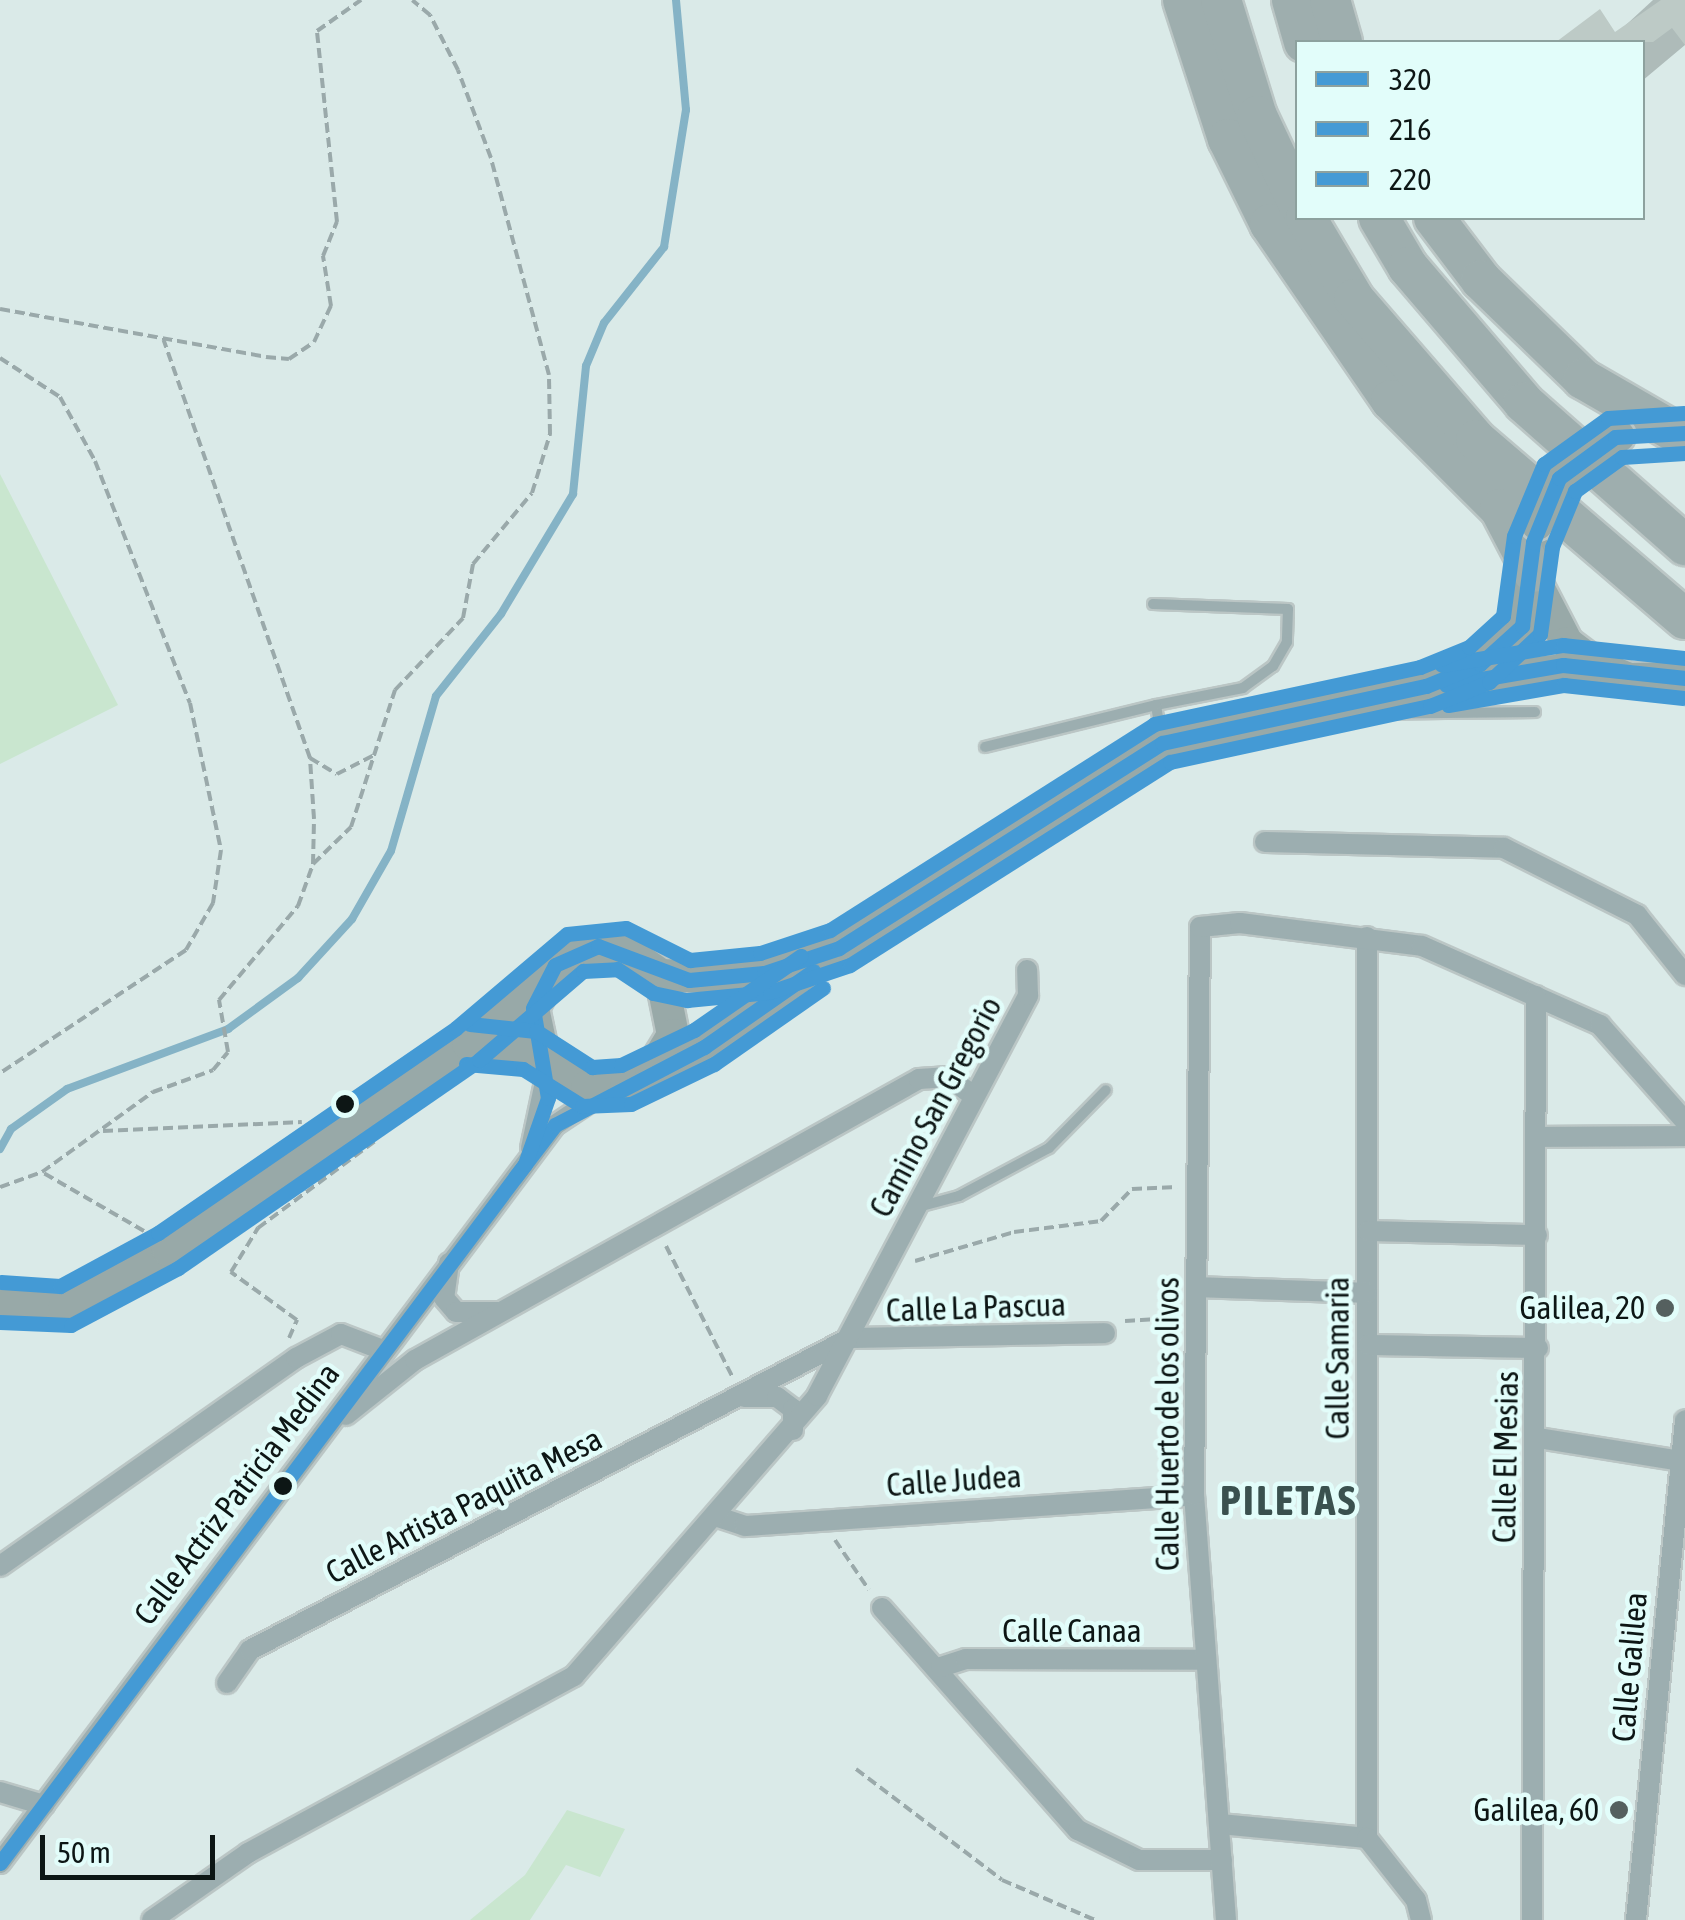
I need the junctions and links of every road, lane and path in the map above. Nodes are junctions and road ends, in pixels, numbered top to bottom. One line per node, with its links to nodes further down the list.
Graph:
1 (361, 0): 14 (path)
2 (412, 0): 29 (path)
3 (1183, 0): 18 (highway)
4 (1221, 0): 9 (highway)
5 (1292, 0): 7 (highway)
6 (1330, 0): 8 (highway)
7 (1303, 40)
8 (1341, 40)
9 (1295, 197)
10 (1307, 220): 20 (highway)
11 (1381, 220): 17 (highway)
12 (1436, 220): 16 (highway)
13 (0, 309): 14 (path)
14 (164, 340): 30 (path)
15 (0, 358): 43 (path)
16 (1679, 432): 18 (main road, bridge)
17 (1685, 545)
18 (1534, 574): 21 (main road); 23 (main road)
19 (1153, 604): 24 (lane)
20 (1685, 619)
21 (1597, 666): 22 (main road); 23 (main road)
22 (1685, 678)
23 (1426, 686): 25 (main road)
24 (1156, 705): 27 (lane); 28 (lane)
25 (1310, 709): 26 (lane); 27 (main road)
26 (1535, 712)
27 (1162, 743): 34 (main road)
28 (985, 747)
29 (378, 753): 30 (path); 32 (path)
30 (310, 758): 32 (path)
31 (1265, 842): 38 (street)
32 (313, 864): 51 (path)
33 (1367, 938): 39 (street); 52 (street, Calle Huerto de los olivos); 56 (street, Calle Samaria)
34 (839, 948): 37 (main road); 42 (main road)
35 (555, 965): 37 (main road); 40 (main road); 41 (main road)
36 (1027, 970): 46 (street, Camino San Gregorio)
37 (661, 975): 42 (main road)
38 (1685, 975)
39 (1536, 996): 47 (street); 49 (street, Calle El Mesias)
40 (468, 1044): 41 (main road); 58 (main road)
41 (546, 1059): 44 (main road); 50 (street, Calle Actriz Patricia Medina)
42 (651, 1071): 44 (main road)
43 (0, 1073)
44 (609, 1088): 50 (street, Calle Actriz Patricia Medina)
45 (1106, 1090): 54 (lane)
46 (973, 1096): 54 (street, Camino San Gregorio); 55 (street)
47 (1685, 1120)
48 (1685, 1136): 49 (street)
49 (1538, 1137): 57 (street, Calle El Mesias)
50 (525, 1164): 59 (street, Calle Actriz Patricia Medina)
51 (42, 1172): 53 (path); 58 (path)
52 (1198, 1186): 60 (path, Camino San Gregorio); 61 (street, Calle Huerto de los olivos)
53 (0, 1187)
54 (917, 1207): 60 (street, Camino San Gregorio)
55 (655, 1224): 64 (street); 71 (path)
56 (1368, 1231): 57 (street); 62 (street, Calle Samaria)
57 (1537, 1235): 69 (street, Calle El Mesias)
58 (168, 1250): 63 (main road)
59 (449, 1261): 64 (street); 70 (street, Calle Actriz Patricia Medina)
60 (886, 1269): 67 (street, Camino San Gregorio)
61 (1198, 1288): 62 (street); 65 (street, Calle Huerto de los olivos)
62 (1367, 1294): 68 (street, Calle Samaria)
63 (0, 1302)
64 (498, 1312): 75 (street)
65 (1199, 1318): 66 (path); 77 (street, Calle Huerto de los olivos)
66 (1105, 1332): 67 (street, Calle La Pascua)
67 (850, 1338): 71 (street, Calle Artista Paquita Mesa); 73 (street, Camino San Gregorio)
68 (1368, 1345): 69 (street); 89 (street, Calle Samaria)
69 (1538, 1348): 74 (street, Calle El Mesias)
70 (383, 1350): 75 (street, Calle Actriz Patricia Medina); 80 (street)
71 (742, 1396): 73 (street); 84 (street, Calle Artista Paquita Mesa)
72 (1685, 1420): 76 (street, Calle Galilea)
73 (793, 1430): 78 (street, Camino San Gregorio)
74 (1538, 1438): 76 (street); 96 (street, Calle El Mesias)
75 (304, 1454): 87 (street, Calle Actriz Patricia Medina)
76 (1681, 1461): 97 (street, Calle Galilea)
77 (1194, 1495): 79 (street, Calle Judea); 82 (street, Calle Huerto de los olivos)
78 (718, 1517): 79 (street, Calle Judea); 92 (street, Camino San Gregorio)
79 (821, 1519): 81 (path)
80 (0, 1566)
81 (882, 1608): 83 (street)
82 (1204, 1660): 83 (street, Calle Canaa); 88 (street, Calle Huerto de los olivos)
83 (941, 1668): 90 (street)
84 (228, 1683)
85 (856, 1769): 93 (path)
86 (0, 1792): 87 (street)
87 (44, 1805): 91 (street, Calle Actriz Patricia Medina)
88 (1220, 1824): 89 (street); 90 (street, Calle Huerto de los olivos)
89 (1367, 1838): 95 (street)
90 (1222, 1860): 94 (street, Calle Huerto de los olivos)
91 (0, 1863)
92 (152, 1920)
93 (1095, 1920)
94 (1226, 1920)
95 (1420, 1920)
96 (1532, 1920)
97 (1636, 1920)

